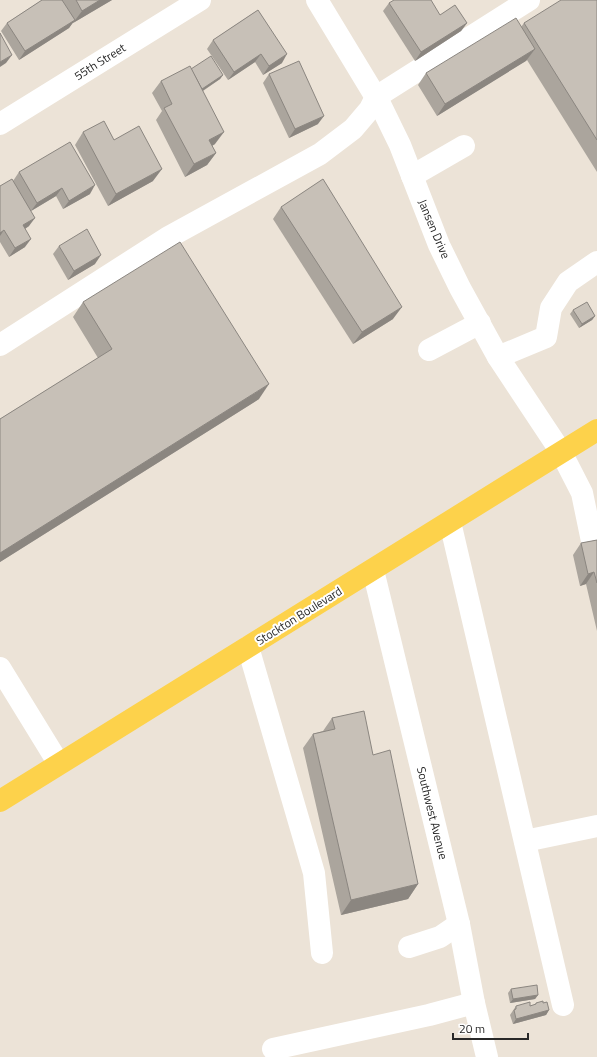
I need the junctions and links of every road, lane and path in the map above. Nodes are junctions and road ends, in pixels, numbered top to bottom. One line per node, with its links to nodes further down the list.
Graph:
1 (200, 0): 5 (street, 55th Street)
2 (317, 0): 4 (street, Jansen Drive)
3 (529, 0): 4 (street)
4 (376, 97): 7 (street, Jansen Drive); 10 (street)
5 (0, 124)
6 (464, 146): 7 (street)
7 (412, 176): 9 (street, Jansen Drive)
8 (597, 262): 12 (street)
9 (480, 323): 11 (street); 12 (street, Jansen Drive)
10 (0, 344)
11 (429, 350)
12 (498, 357): 14 (street, Jansen Drive)
13 (597, 430): 14 (main road, Stockton Boulevard)
14 (561, 452): 15 (main road, Stockton Boulevard); 16 (street, Jansen Drive)
15 (450, 522): 17 (main road, Stockton Boulevard); 23 (street)
16 (593, 546)
17 (373, 570): 18 (main road, Stockton Boulevard); 24 (street, Southwest Avenue)
18 (248, 647): 20 (main road, Stockton Boulevard); 26 (street)
19 (0, 668): 20 (street)
20 (59, 764): 21 (main road, Stockton Boulevard)
21 (0, 801)
22 (597, 826): 23 (street)
23 (525, 841): 28 (street)
24 (459, 924): 25 (street); 27 (street, Southwest Avenue)
25 (409, 947)
26 (322, 953)
27 (474, 1003): 29 (street); 30 (street, Southwest Avenue)
28 (563, 1005)
29 (273, 1049)
30 (487, 1057)

